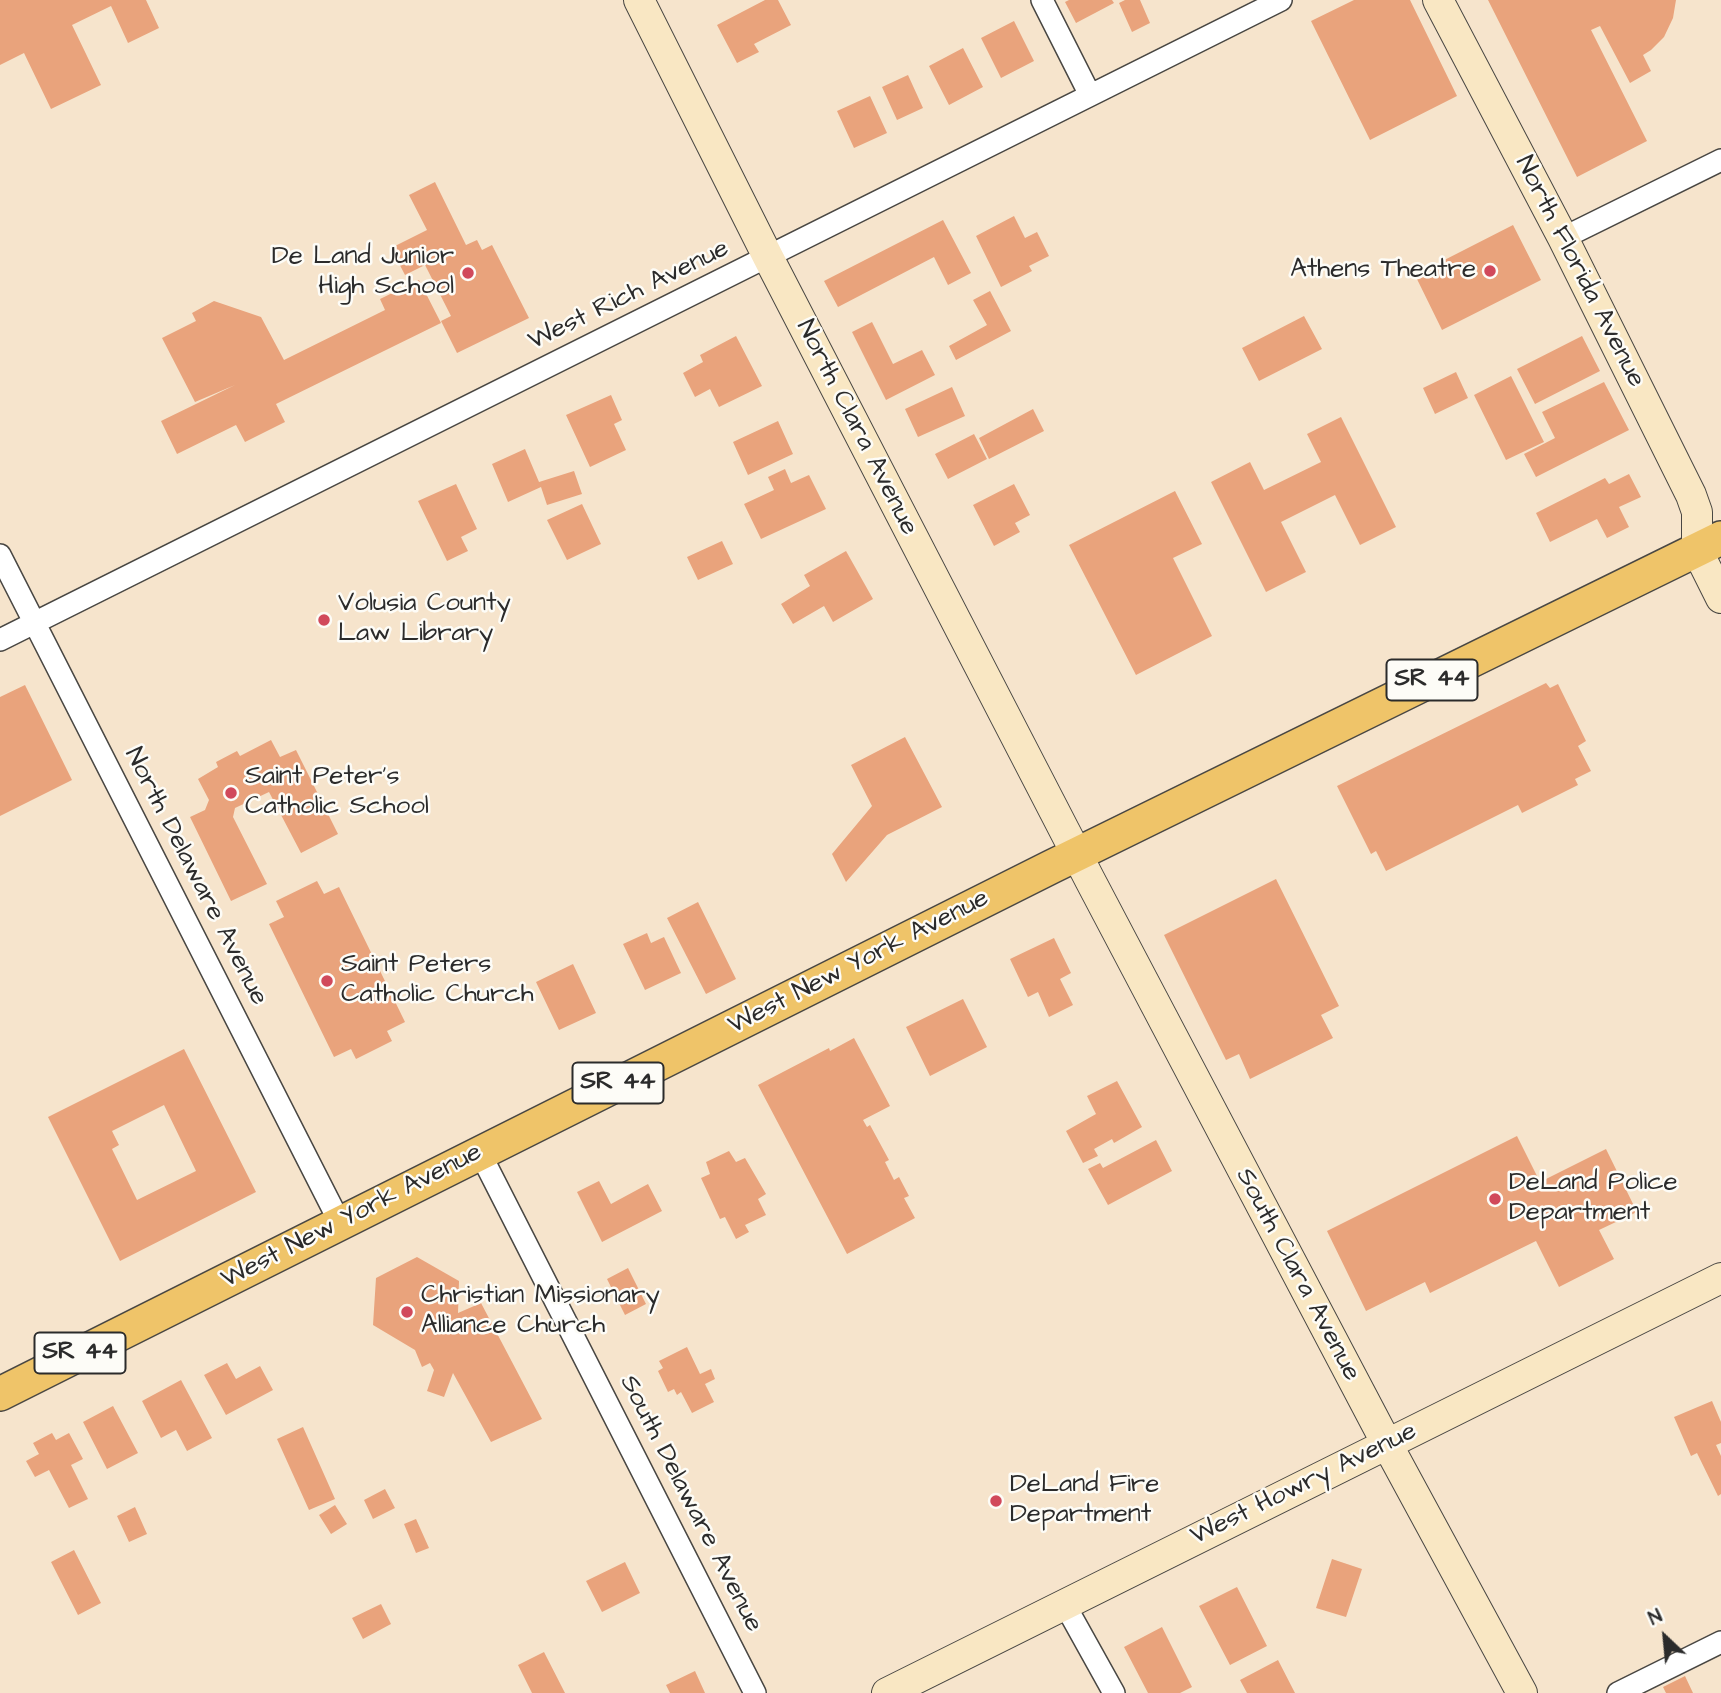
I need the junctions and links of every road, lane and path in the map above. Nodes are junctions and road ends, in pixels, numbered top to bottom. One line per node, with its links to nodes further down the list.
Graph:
1 (639, 0): 8 (street, North Clara Avenue)
2 (1042, 0): 5 (street)
3 (1281, 0): 5 (street, West Rich Avenue)
4 (1438, 0): 7 (street, North Florida Avenue)
5 (1090, 94): 8 (street, West Rich Avenue)
6 (1721, 160): 7 (street)
7 (1563, 238): 9 (street, North Florida Avenue)
8 (768, 257): 12 (street, West Rich Avenue); 14 (street, North Clara Avenue)
9 (1709, 544): 11 (street); 14 (main road, West New York Avenue / SR 44)
10 (0, 555): 12 (street, North Delaware Avenue)
11 (1721, 598)
12 (35, 623): 13 (street, West Rich Avenue); 16 (street, North Delaware Avenue)
13 (0, 640)
14 (1077, 855): 15 (main road, West New York Avenue / SR 44); 19 (street, South Clara Avenue)
15 (480, 1153): 16 (main road, West New York Avenue / SR 44); 22 (street, South Delaware Avenue)
16 (340, 1223): 18 (main road, West New York Avenue / SR 44)
17 (1721, 1278): 19 (street, West Howry Avenue)
18 (0, 1394)
19 (1387, 1444): 20 (street, West Howry Avenue); 25 (street, South Clara Avenue)
20 (1065, 1605): 23 (street, West Howry Avenue); 24 (street)
21 (1721, 1642): 26 (street)
22 (755, 1693)
23 (887, 1693)
24 (1114, 1693)
25 (1522, 1693)
26 (1619, 1693)

